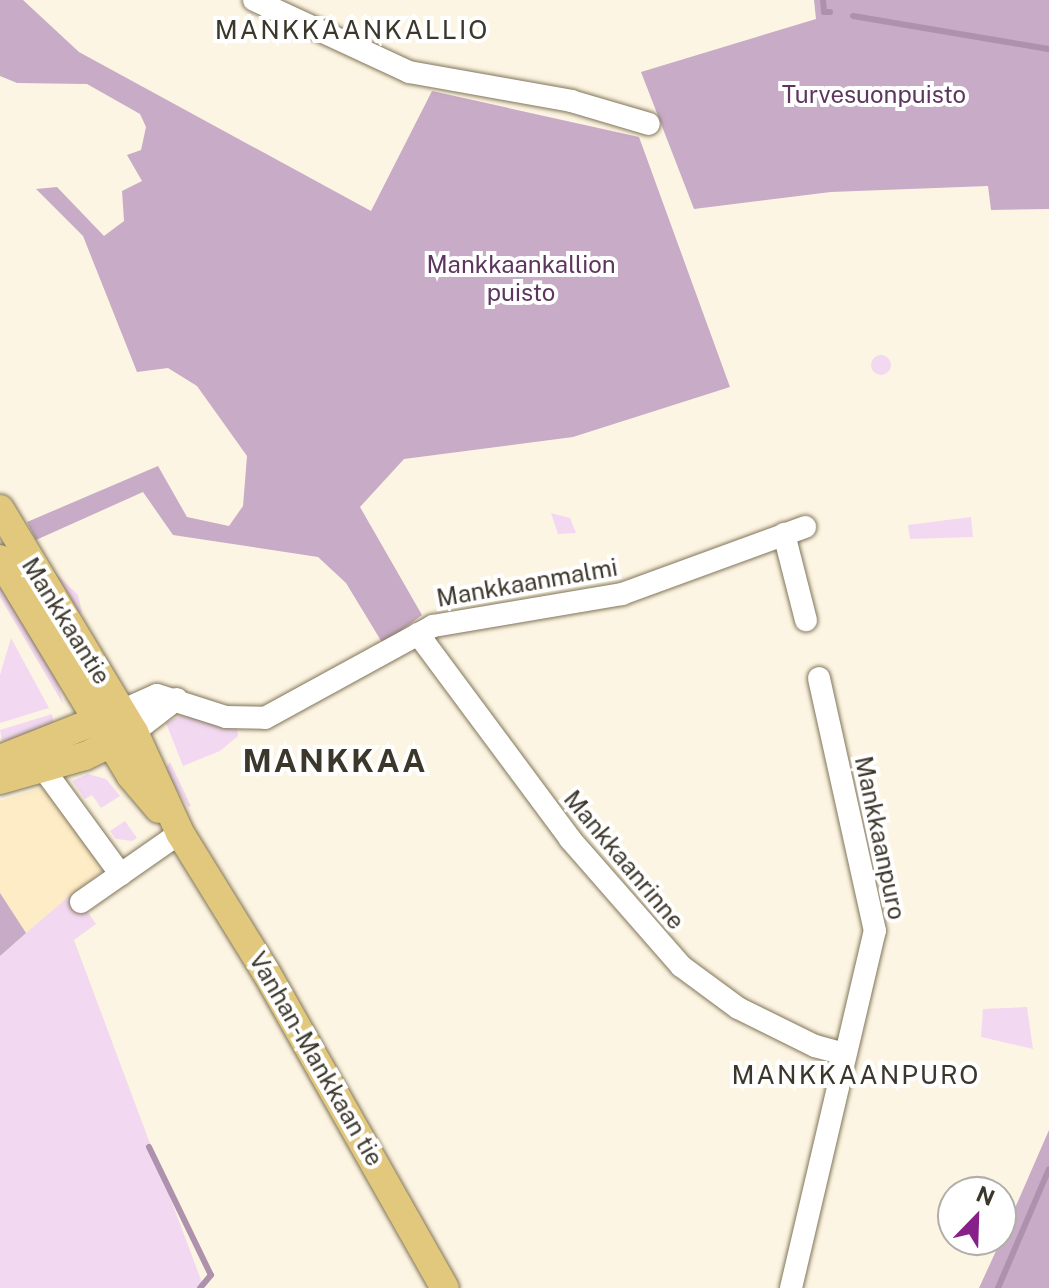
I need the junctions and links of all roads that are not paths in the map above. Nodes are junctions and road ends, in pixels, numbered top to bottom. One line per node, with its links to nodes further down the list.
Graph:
1 (254, 0): 2 (street)
2 (649, 124)
3 (0, 509): 8 (main road, Mankkaantie)
4 (0, 559): 8 (main road, Mankkaantie)
5 (806, 620): 6 (street, Mankkaanmalmi)
6 (418, 634): 8 (street, Mankkaanmalmi); 15 (street, Mankkaanrinne)
7 (819, 678): 15 (street, Mankkaanpuro)
8 (116, 727): 9 (main road); 12 (main road, Vanhan-Mankkaan tie)
9 (36, 758): 10 (main road); 11 (main road); 13 (street)
10 (0, 759)
11 (0, 780)
12 (180, 833): 13 (street); 16 (main road, Vanhan-Mankkaan tie)
13 (121, 875): 14 (street)
14 (81, 902)
15 (845, 1054): 17 (street, Mankkaanpuro)
16 (445, 1288)
17 (791, 1288)

